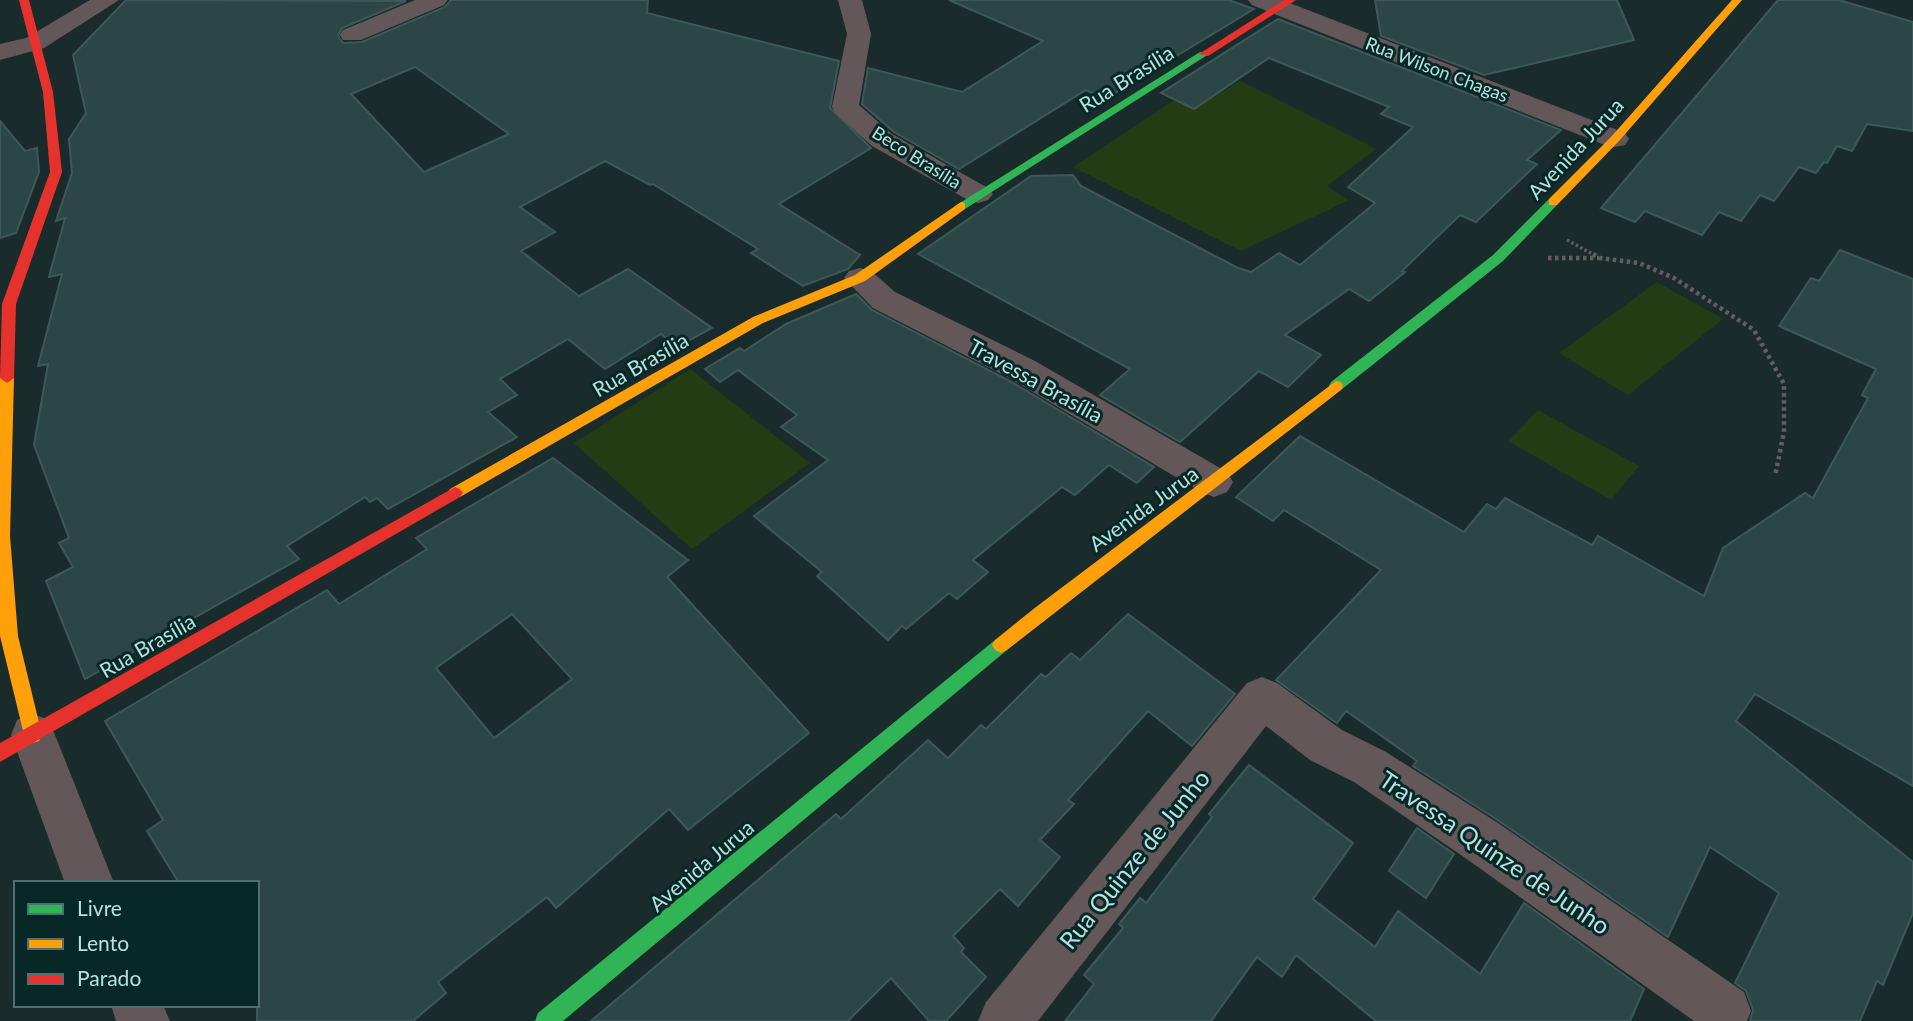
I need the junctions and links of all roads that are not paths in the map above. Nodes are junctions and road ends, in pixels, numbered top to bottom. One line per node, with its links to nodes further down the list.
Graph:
1 (24, 0): 8 (street)
2 (107, 0): 8 (street)
3 (436, 0): 7 (street)
4 (850, 0): 11 (street, Beco Brasília)
5 (1737, 0): 10 (street, Avenida Jurua)
6 (1277, 3): 10 (street, Rua Wilson Chagas); 11 (street, Rua Brasília)
7 (352, 35)
8 (35, 43): 9 (street); 13 (street)
9 (0, 52)
10 (1615, 139): 15 (street, Avenida Jurua)
11 (978, 194): 12 (street, Rua Brasília)
12 (860, 278): 15 (street, Travessa Brasília); 17 (street, Rua Brasília)
13 (5, 305): 14 (street)
14 (3, 416): 17 (street)
15 (1214, 482): 20 (street, Avenida Jurua)
16 (1262, 698): 19 (street, Travessa Quinze de Junho); 21 (street, Rua Quinze de Junho)
17 (16, 744): 18 (street)
18 (89, 881)
19 (1725, 1011)
20 (546, 1021)
21 (1005, 1021)

